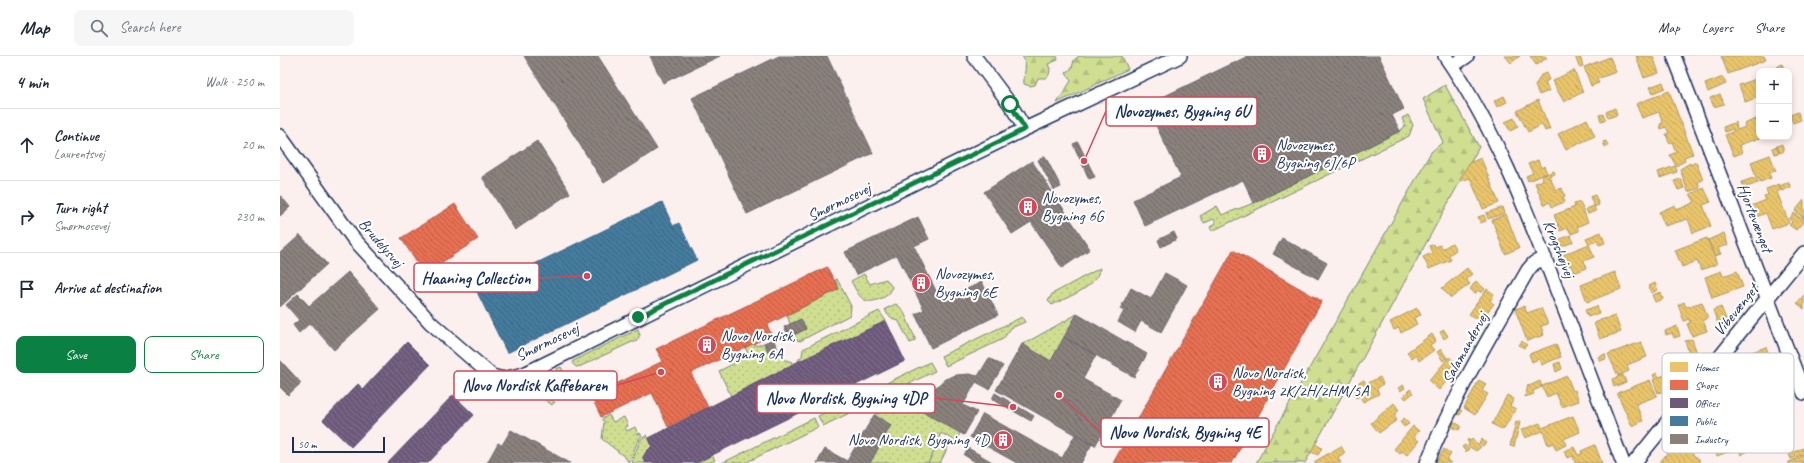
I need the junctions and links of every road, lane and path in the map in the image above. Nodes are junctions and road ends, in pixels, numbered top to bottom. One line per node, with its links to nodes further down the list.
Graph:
1 (974, 56): 6 (street)
2 (1180, 56): 6 (street, Smørmosevej)
3 (1467, 56): 5 (street)
4 (1674, 56): 10 (street, Hjortevænget)
5 (1449, 61): 9 (street, Krogshøjvej)
6 (1025, 129): 14 (street, Smørmosevej)
7 (280, 136): 14 (street, Brudelysvej)
8 (1804, 253): 10 (street, Vibevænget)
9 (1545, 258): 17 (street, Salamandervej); 18 (street, Krogshøjvej)
10 (1768, 298): 11 (street, Vibevænget); 12 (street, Hjortevænget)
11 (1723, 353)
12 (1789, 353)
13 (1794, 367): 15 (street, Hjortevænget)
14 (513, 377)
15 (1804, 393)
16 (1662, 429): 19 (street, Vibevænget)
17 (1427, 463)
18 (1623, 463)
19 (1634, 463)

